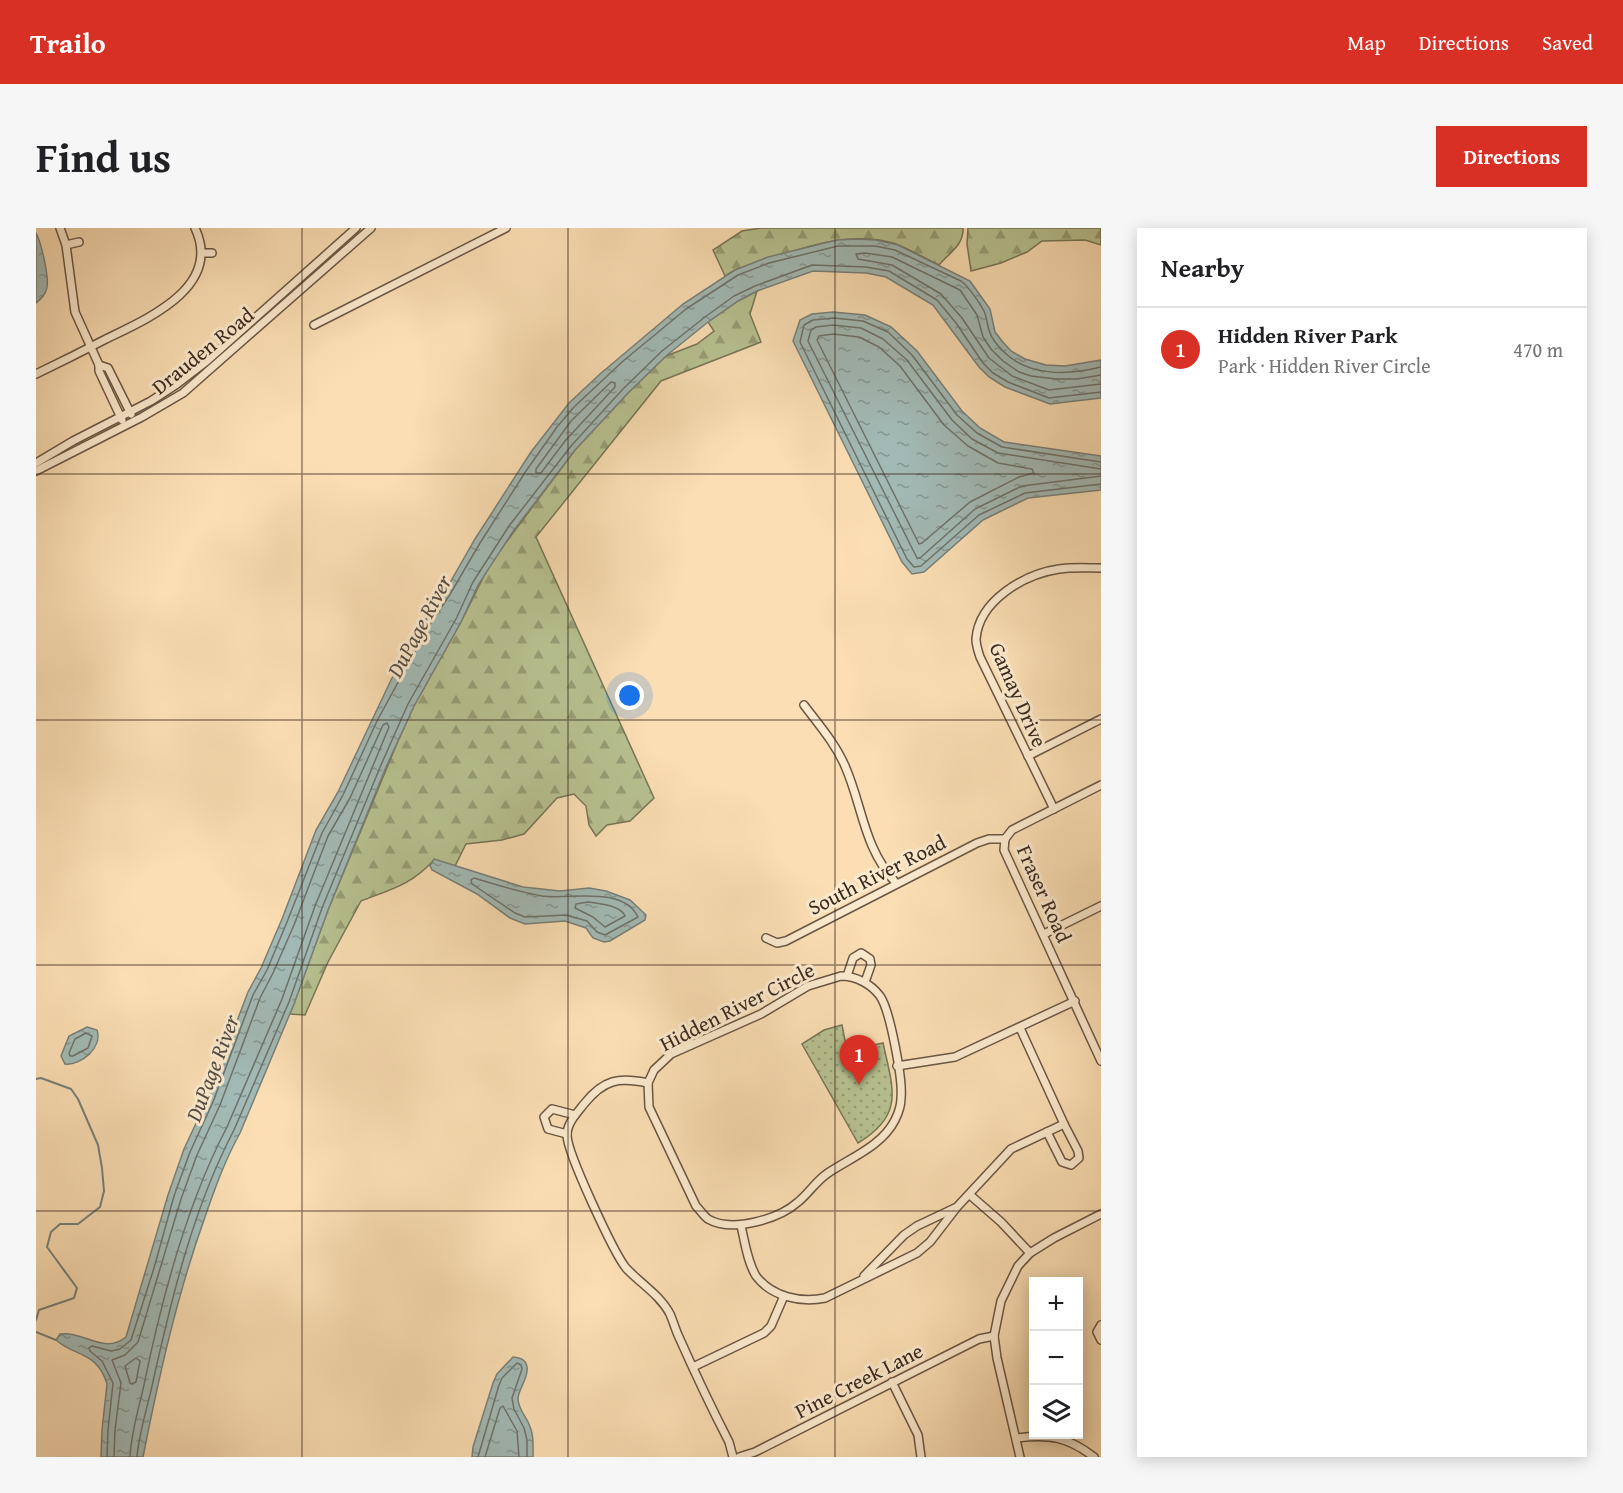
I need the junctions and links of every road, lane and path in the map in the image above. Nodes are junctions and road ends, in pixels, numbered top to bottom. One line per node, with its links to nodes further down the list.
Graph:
1 (60, 228): 7 (street)
2 (195, 228): 8 (street)
3 (356, 228): 14 (street, Drauden Road)
4 (371, 228): 16 (street, Drauden Road)
5 (506, 228): 10 (street)
6 (79, 242): 7 (street)
7 (66, 245): 11 (street)
8 (201, 253): 9 (street); 11 (street)
9 (212, 253)
10 (314, 324)
11 (91, 347): 12 (street); 13 (street)
12 (99, 365): 14 (street); 15 (street)
13 (36, 374)
14 (130, 412): 15 (street, Drauden Road); 16 (street)
15 (121, 417): 17 (street); 18 (street, Drauden Road)
16 (135, 421): 17 (street, Drauden Road)
17 (125, 426): 19 (street, Drauden Road)
18 (36, 463)
19 (36, 471)
20 (1101, 568): 23 (street, Gamay Drive)
21 (804, 705): 27 (street)
22 (1101, 719): 23 (street)
23 (1028, 756): 25 (street, Gamay Drive)
24 (1101, 785): 25 (street)
25 (1054, 809): 26 (street)
26 (1005, 839): 27 (street, South River Road); 29 (street, Fraser Road)
27 (896, 883): 30 (street, South River Road)
28 (1101, 906): 29 (street)
29 (1044, 934): 33 (street, Fraser Road)
30 (766, 938)
31 (847, 976): 32 (street, Hidden River Circle); 32 (street); 37 (street, Hidden River Circle)
32 (864, 982): 36 (street, Hidden River Circle)
33 (1075, 1001): 34 (street); 35 (street, Fraser Road)
34 (1020, 1028): 36 (street); 39 (street)
35 (1101, 1061)
36 (897, 1066): 45 (street, Hidden River Circle)
37 (648, 1083): 38 (street); 45 (street, Hidden River Circle)
38 (575, 1115): 41 (street); 41 (street)
39 (1064, 1124): 40 (street); 40 (street)
40 (1047, 1132): 42 (street)
41 (567, 1134): 52 (street)
42 (970, 1195): 43 (street); 46 (street)
43 (957, 1207): 47 (street); 47 (street)
44 (1101, 1214): 46 (street)
45 (741, 1226): 48 (street)
46 (1029, 1253): 50 (street)
47 (861, 1279): 48 (street)
48 (784, 1296): 52 (street)
49 (1101, 1325): 51 (street)
50 (994, 1336): 53 (street, Pine Creek Lane); 54 (street)
51 (1101, 1340)
52 (693, 1367): 55 (street)
53 (892, 1382): 56 (street, Pine Creek Lane); 57 (street)
54 (1017, 1438): 58 (street); 59 (street)
55 (734, 1457)
56 (739, 1457)
57 (921, 1457)
58 (1020, 1457)
59 (1094, 1457)

